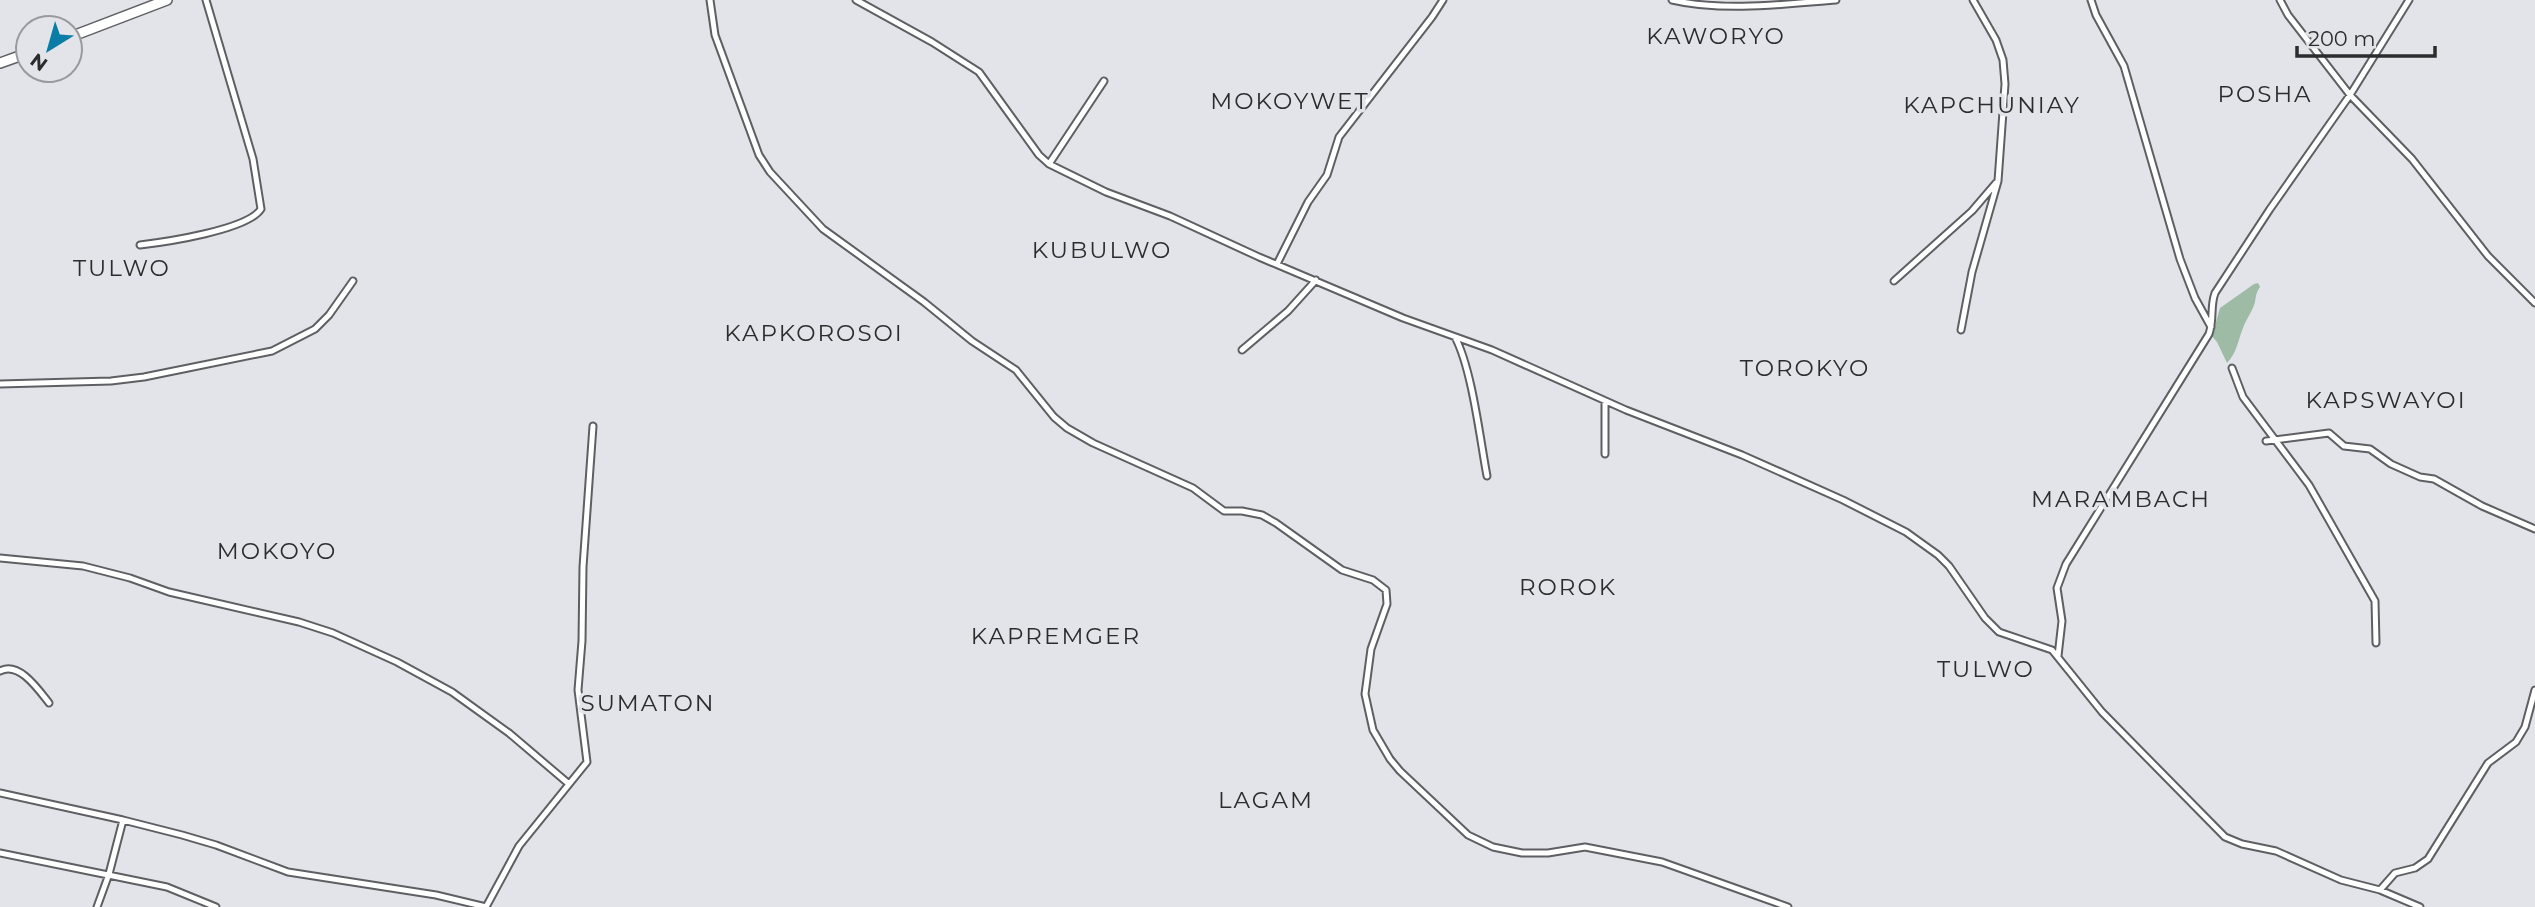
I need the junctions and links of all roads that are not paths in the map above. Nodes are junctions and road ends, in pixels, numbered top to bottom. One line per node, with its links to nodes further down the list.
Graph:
1 (167, 0): 12 (main road)
2 (206, 0): 17 (street)
3 (710, 0): 51 (street)
4 (856, 0): 15 (street)
5 (1443, 0): 18 (street)
6 (1672, 0): 7 (street)
7 (1836, 0)
8 (1972, 0): 16 (street)
9 (2091, 0): 23 (street)
10 (2280, 0): 14 (street)
11 (2409, 0): 14 (street)
12 (84, 32)
13 (1104, 81): 15 (street)
14 (2350, 95): 22 (street); 23 (street)
15 (1049, 164): 18 (street)
16 (1998, 181): 21 (street); 24 (street)
17 (140, 245)
18 (1277, 264): 19 (street)
19 (1316, 280): 25 (street); 26 (street)
20 (354, 281): 28 (street)
21 (1894, 281)
22 (2535, 303)
23 (2211, 327): 38 (street)
24 (1961, 330)
25 (1455, 337): 29 (street); 34 (street)
26 (1242, 350)
27 (2232, 368): 32 (street)
28 (0, 384)
29 (1605, 401): 33 (street); 38 (street)
30 (593, 426): 42 (street)
31 (2266, 441): 32 (street)
32 (2275, 441): 35 (street); 37 (street)
33 (1605, 454)
34 (1487, 476)
35 (2535, 529)
36 (0, 558): 42 (street)
37 (2376, 643)
38 (2058, 656): 47 (street)
39 (0, 671): 41 (street)
40 (2535, 690): 47 (street)
41 (49, 703)
42 (569, 783): 50 (street)
43 (0, 793): 44 (street)
44 (123, 820): 46 (street); 50 (street)
45 (0, 853): 46 (street)
46 (109, 874): 48 (street); 49 (street)
47 (2380, 890): 52 (street)
48 (97, 907)
49 (216, 907)
50 (486, 907)
51 (1788, 907)
52 (2420, 907)

